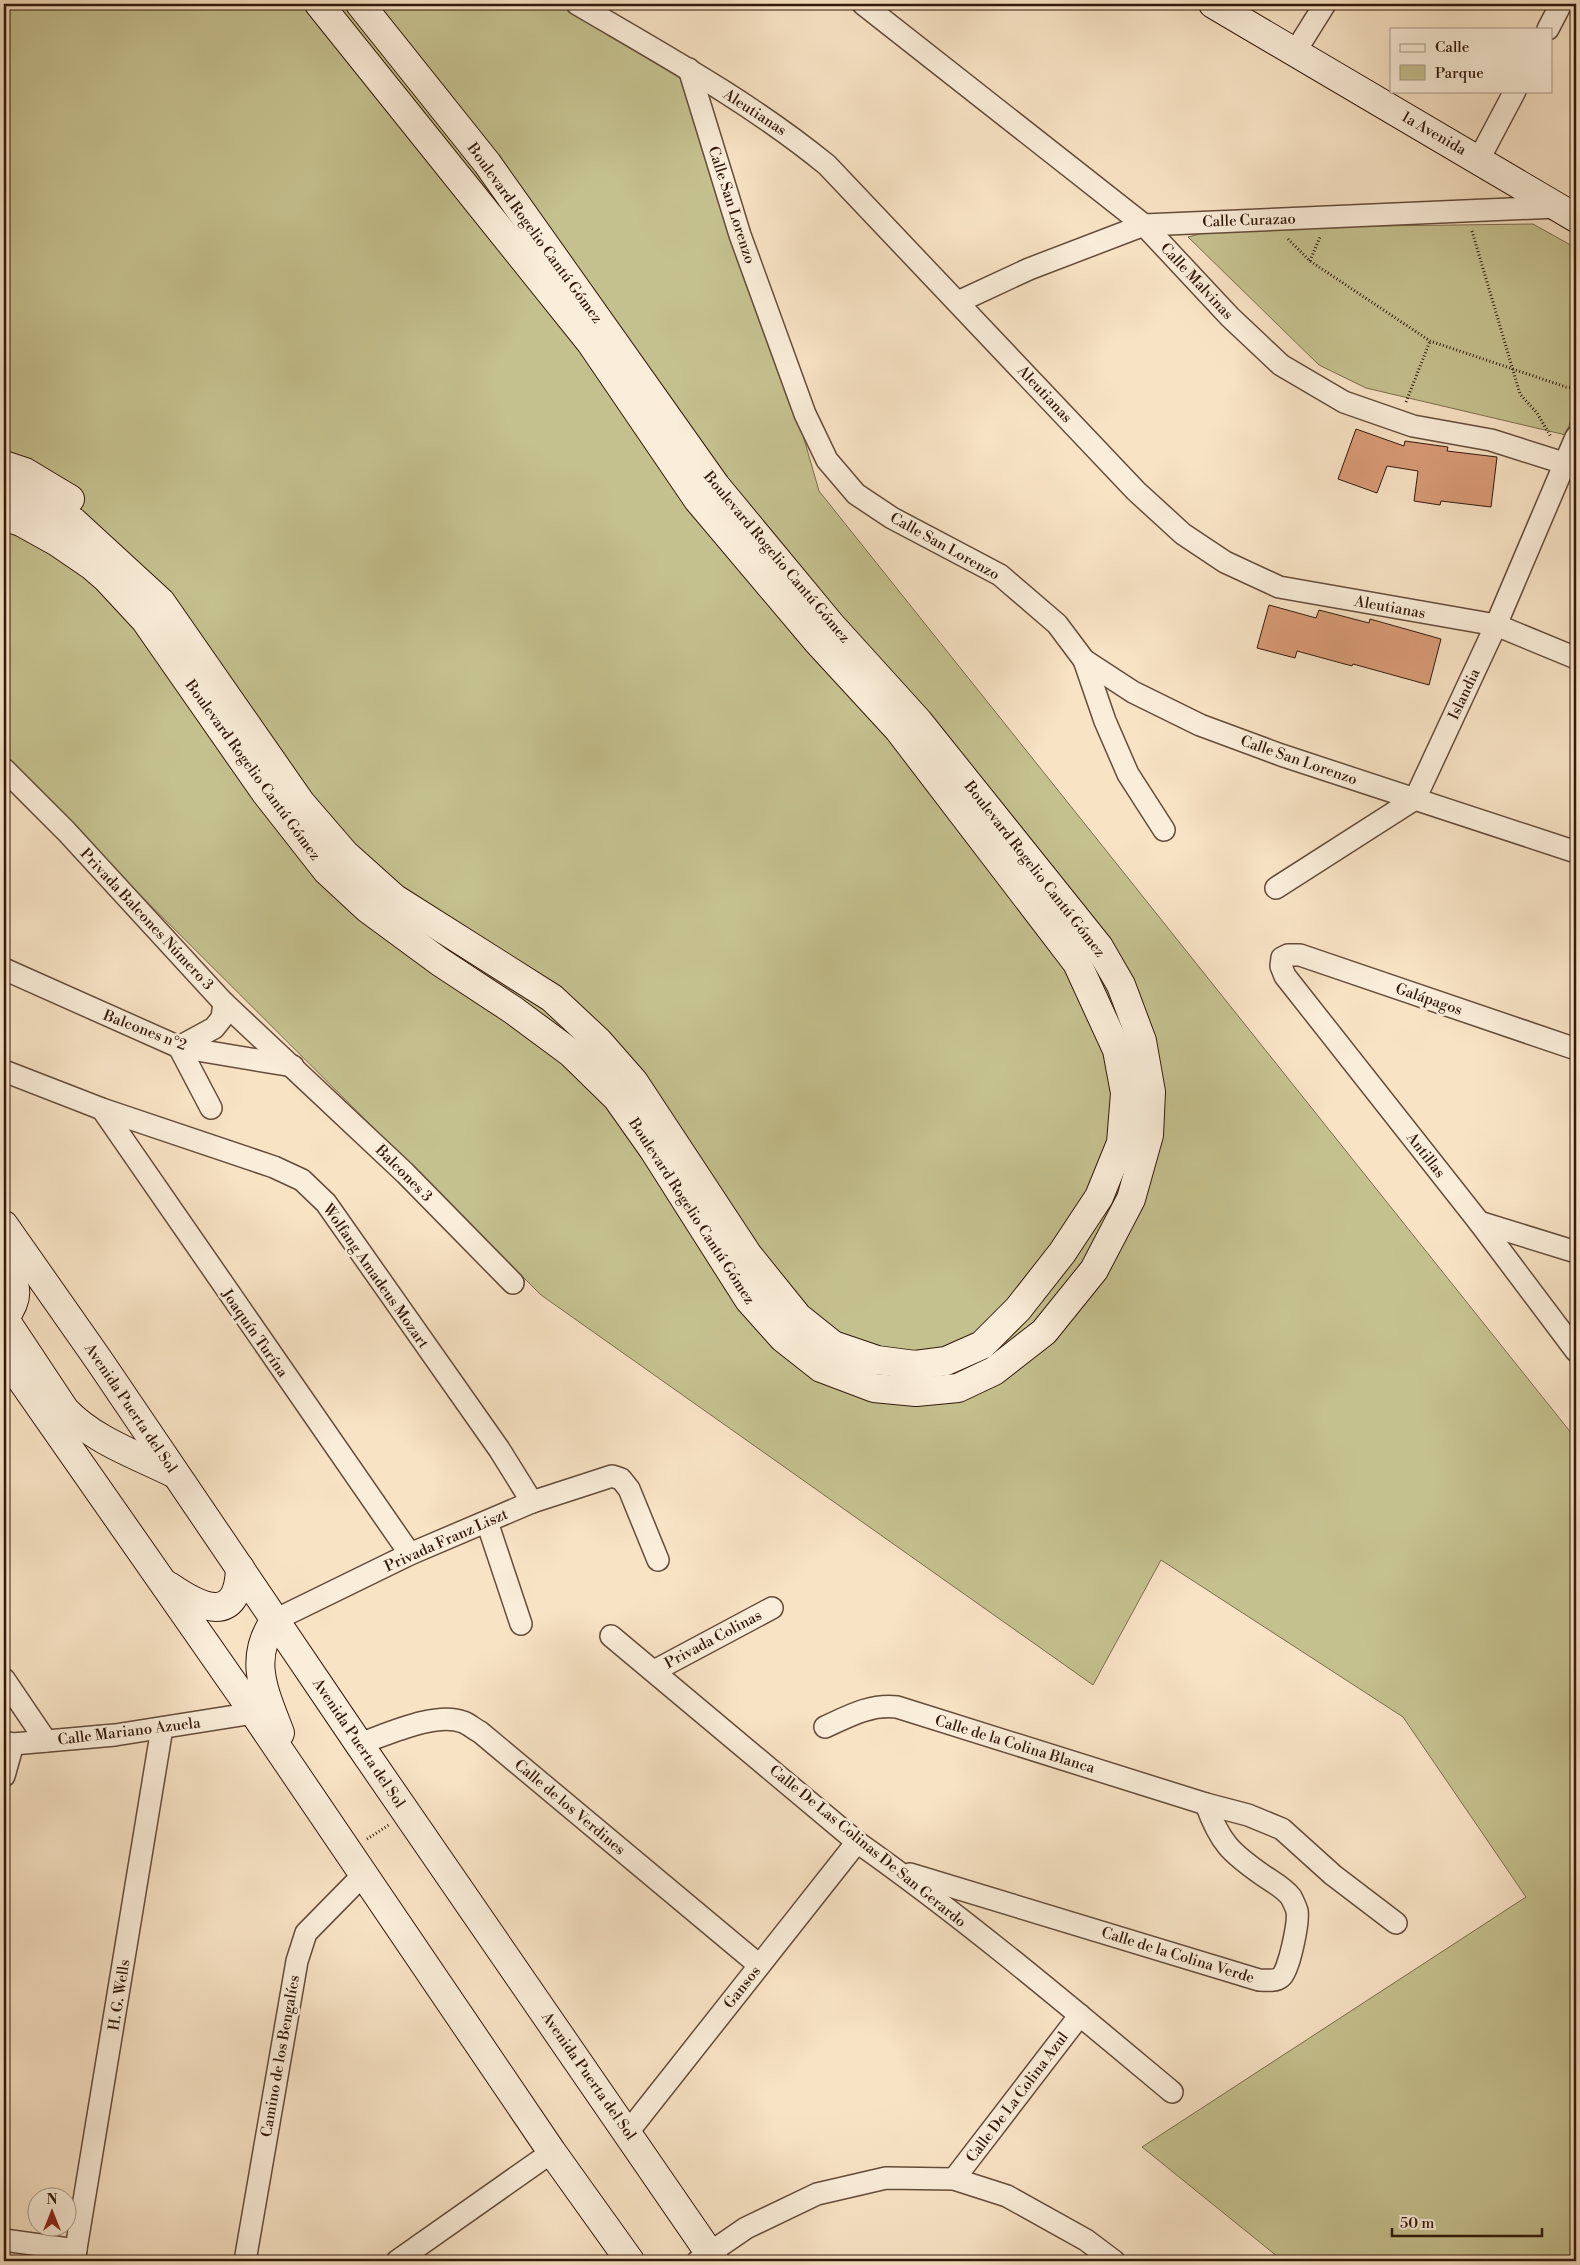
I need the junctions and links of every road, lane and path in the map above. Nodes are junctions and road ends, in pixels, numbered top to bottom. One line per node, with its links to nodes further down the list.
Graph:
1 (319, 4): 27 (main road, Boulevard Rogelio Cantú Gómez)
2 (360, 4): 26 (main road, Boulevard Rogelio Cantú Gómez)
3 (577, 4): 10 (street, Aleutianas)
4 (864, 4): 15 (street, Calle Malvinas)
5 (1213, 4): 9 (main road, 1a Avenida)
6 (1325, 4): 9 (street)
7 (1561, 4): 8 (street)
8 (1549, 28)
9 (1295, 52): 12 (main road, 1a Avenida)
10 (689, 70): 17 (street, Aleutianas); 30 (street, Calle San Lorenzo)
11 (1514, 92): 12 (street)
12 (1479, 159): 13 (main road, 1a Avenida)
13 (1566, 212): 14 (street, Calle Curazao)
14 (1268, 219): 15 (street, Calle Curazao); 18 (path)
15 (1144, 224): 17 (street, Calle Curazao); 21 (street, Calle Malvinas)
16 (1474, 240): 19 (path)
17 (958, 302): 28 (street, Aleutianas)
18 (1430, 341): 19 (path); 21 (path)
19 (1513, 370): 20 (path); 24 (path)
20 (1576, 388)
21 (1398, 421): 24 (street, Calle Malvinas)
22 (1576, 437): 24 (street, Islandia)
23 (4, 465): 27 (main road)
24 (1570, 465): 28 (street, Islandia)
25 (4, 490): 27 (main road, Boulevard Rogelio Cantú Gómez)
26 (4, 516)
27 (161, 602)
28 (1496, 626): 29 (street, Aleutianas); 32 (street, Islandia)
29 (1576, 658)
30 (1084, 660): 32 (street, Calle San Lorenzo); 33 (street)
31 (4, 769): 38 (street, Privada Balcones Número 3)
32 (1415, 799): 34 (street, Calle San Lorenzo); 35 (street)
33 (1164, 830)
34 (1576, 852)
35 (1276, 888)
36 (1282, 958): 40 (street, Galápagos); 45 (street, Antillas)
37 (4, 969): 39 (street, Balcones n°2)
38 (224, 1003): 39 (street); 41 (street, Privada Balcones Número 3)
39 (179, 1047): 41 (street, Balcones n°2); 43 (street)
40 (1576, 1049)
41 (293, 1066): 49 (street, Balcones 3)
42 (4, 1071): 44 (street, Wolfang Amadeus Mozart)
43 (211, 1108)
44 (102, 1109): 56 (street, Wolfang Amadeus Mozart); 58 (street, Joaquín Turína)
45 (1479, 1222): 47 (street); 51 (street, Antillas)
46 (4, 1225): 54 (main road, Avenida Puerta del Sol)
47 (1576, 1252)
48 (4, 1264): 50 (main road)
49 (513, 1283)
50 (4, 1319): 53 (main road)
51 (1576, 1351)
52 (4, 1355): 55 (main road)
53 (123, 1448): 54 (main road); 55 (main road)
54 (176, 1474): 60 (main road, Avenida Puerta del Sol)
55 (96, 1488): 61 (main road)
56 (532, 1502): 57 (street, Privada Franz Liszt); 59 (street, Privada Franz Liszt)
57 (487, 1522): 58 (street, Privada Franz Liszt); 64 (street)
58 (410, 1554): 63 (street, Privada Franz Liszt)
59 (658, 1560)
60 (240, 1568): 61 (main road); 63 (main road, Avenida Puerta del Sol)
61 (159, 1579): 68 (main road)
62 (772, 1608): 66 (street, Privada Colinas)
63 (275, 1620): 73 (main road, Avenida Puerta del Sol); 75 (main road)
64 (521, 1624)
65 (611, 1636): 66 (street, Calle De Las Colinas De San Gerardo)
66 (654, 1671): 78 (street, Calle De Las Colinas De San Gerardo)
67 (4, 1679): 71 (street)
68 (254, 1713): 70 (street, Calle Mariano Azuela); 75 (main road)
69 (825, 1727): 76 (street, Calle de la Colina Blanca)
70 (162, 1728): 71 (street, Calle Mariano Azuela); 90 (street, H. G. Wells)
71 (46, 1741): 72 (street, Calle Mariano Azuela)
72 (9, 1743): 74 (street)
73 (359, 1744): 77 (main road, Avenida Puerta del Sol); 83 (street, Calle de los Verdines)
74 (4, 1776)
75 (298, 1781): 79 (main road)
76 (1206, 1804): 80 (street, Calle de la Colina Verde); 82 (street, Calle de la Colina Blanca)
77 (407, 1813): 79 (path); 86 (main road, Avenida Puerta del Sol)
78 (857, 1842): 80 (street, Calle De Las Colinas De San Gerardo); 83 (street, Gansos)
79 (347, 1852): 81 (main road)
80 (898, 1871): 84 (street, Calle De Las Colinas De San Gerardo)
81 (363, 1875): 87 (main road); 92 (street, Camino de los Bengalíes)
82 (1396, 1923)
83 (759, 1965): 86 (street, Gansos)
84 (1080, 2015): 85 (street, Calle De Las Colinas De San Gerardo); 88 (street, Calle De La Colina Azul)
85 (1172, 2092)
86 (628, 2132): 91 (main road, Avenida Puerta del Sol)
87 (552, 2152): 93 (street); 94 (main road)
88 (954, 2179): 91 (street); 95 (street)
89 (4, 2240): 90 (street)
90 (75, 2256)
91 (708, 2259)
92 (245, 2261)
93 (397, 2261)
94 (630, 2261)
95 (1114, 2261)

